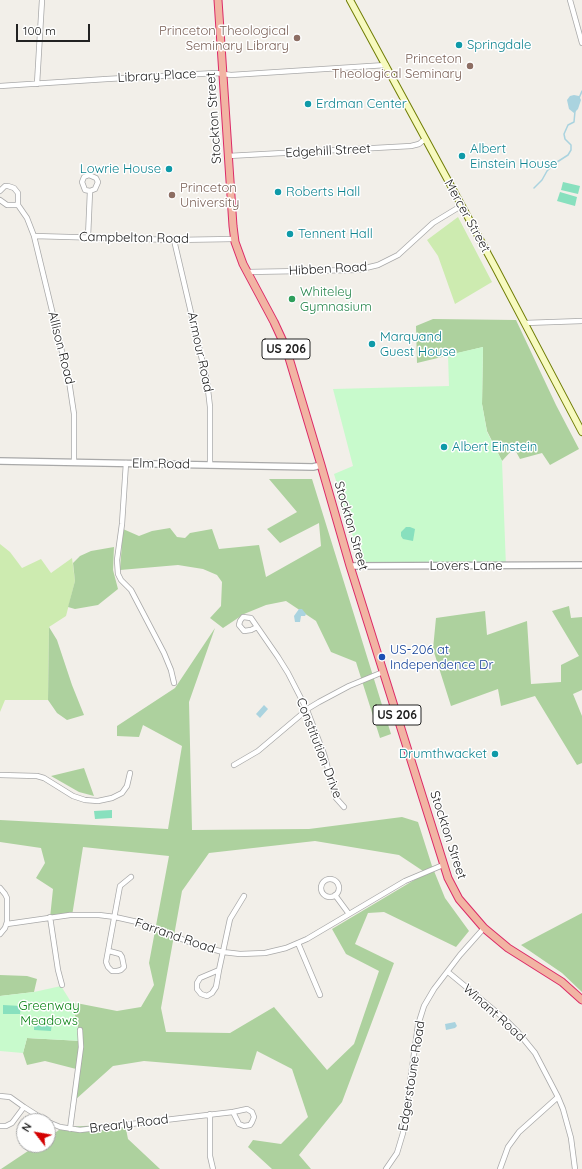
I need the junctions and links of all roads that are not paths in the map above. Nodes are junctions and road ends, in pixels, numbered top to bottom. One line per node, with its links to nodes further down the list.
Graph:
1 (42, 0): 8 (street)
2 (218, 0): 7 (highway, Stockton Street / US 206)
3 (350, 0): 6 (main road, Mercer Street)
4 (570, 0): 5 (street)
5 (582, 43)
6 (386, 65): 7 (street, Library Place); 10 (main road, Mercer Street)
7 (223, 74): 8 (street, Library Place); 11 (highway, Stockton Street / US 206)
8 (36, 84): 9 (street, Library Place)
9 (0, 86)
10 (425, 140): 11 (street, Edgehill Street); 16 (main road, Mercer Street)
11 (228, 156): 19 (highway, Stockton Street / US 206)
12 (0, 191): 15 (street, Allison Road)
13 (90, 191): 18 (street)
14 (0, 200): 15 (street)
15 (18, 205): 17 (street, Allison Road)
16 (461, 206): 21 (street, Hibben Road); 23 (main road, Mercer Street)
17 (34, 236): 18 (street, Campbelton Road); 26 (street, Allison Road)
18 (88, 237): 20 (street, Campbelton Road)
19 (234, 239): 20 (street, Campbelton Road); 21 (highway, Stockton Street / US 206)
20 (174, 240): 28 (street, Armour Road)
21 (247, 272): 29 (highway, Stockton Street / US 206)
22 (582, 321): 23 (street)
23 (524, 323): 24 (main road, Mercer Street)
24 (582, 432)
25 (0, 461): 26 (street, Elm Road)
26 (74, 462): 27 (street, Elm Road)
27 (126, 463): 28 (street, Elm Road); 34 (street)
28 (210, 465): 29 (street, Elm Road)
29 (321, 465): 31 (highway, Stockton Street / US 206)
30 (582, 565): 31 (street, Lovers Lane)
31 (350, 566): 33 (highway, Stockton Street / US 206)
32 (257, 627): 35 (street, Constitution Drive)
33 (383, 672): 35 (street); 40 (highway, Stockton Street / US 206)
34 (174, 683)
35 (307, 710): 36 (street); 39 (street, Constitution Drive)
36 (234, 765)
37 (130, 773): 38 (street)
38 (0, 774)
39 (344, 807)
40 (443, 865): 45 (street, Farrand Road); 49 (highway, Stockton Street / US 206)
41 (131, 877): 47 (street)
42 (0, 888): 48 (street)
43 (335, 895): 45 (street)
44 (244, 896): 53 (street)
45 (349, 914): 51 (street, Farrand Road)
46 (50, 917): 47 (street, Farrand Road); 48 (street, Farrand Road); 56 (street)
47 (115, 917): 52 (street); 53 (street, Farrand Road)
48 (7, 924): 50 (street)
49 (484, 928): 55 (street, Edgerstoune Road); 58 (highway, Stockton Street / US 206)
50 (0, 934)
51 (298, 943): 53 (street, Farrand Road); 57 (street)
52 (109, 951): 52 (street)
53 (223, 952): 54 (street)
54 (219, 970): 54 (street)
55 (448, 972): 61 (street, Winant Road); 70 (street, Edgerstoune Road)
56 (62, 984)
57 (320, 995)
58 (582, 1000)
59 (80, 1030): 68 (street)
60 (0, 1096): 62 (street, Brearly Road)
61 (558, 1097): 71 (street); 72 (street, Winant Road)
62 (24, 1107): 64 (street, Brearly Road); 67 (street)
63 (233, 1112): 63 (street); 65 (street, Brearly Road)
64 (33, 1113)
65 (210, 1114): 68 (street, Brearly Road); 69 (street)
66 (56, 1125): 68 (street, Brearly Road)
67 (0, 1126)
68 (70, 1129)
69 (213, 1169)
70 (386, 1169)
71 (500, 1169)
72 (575, 1169)

